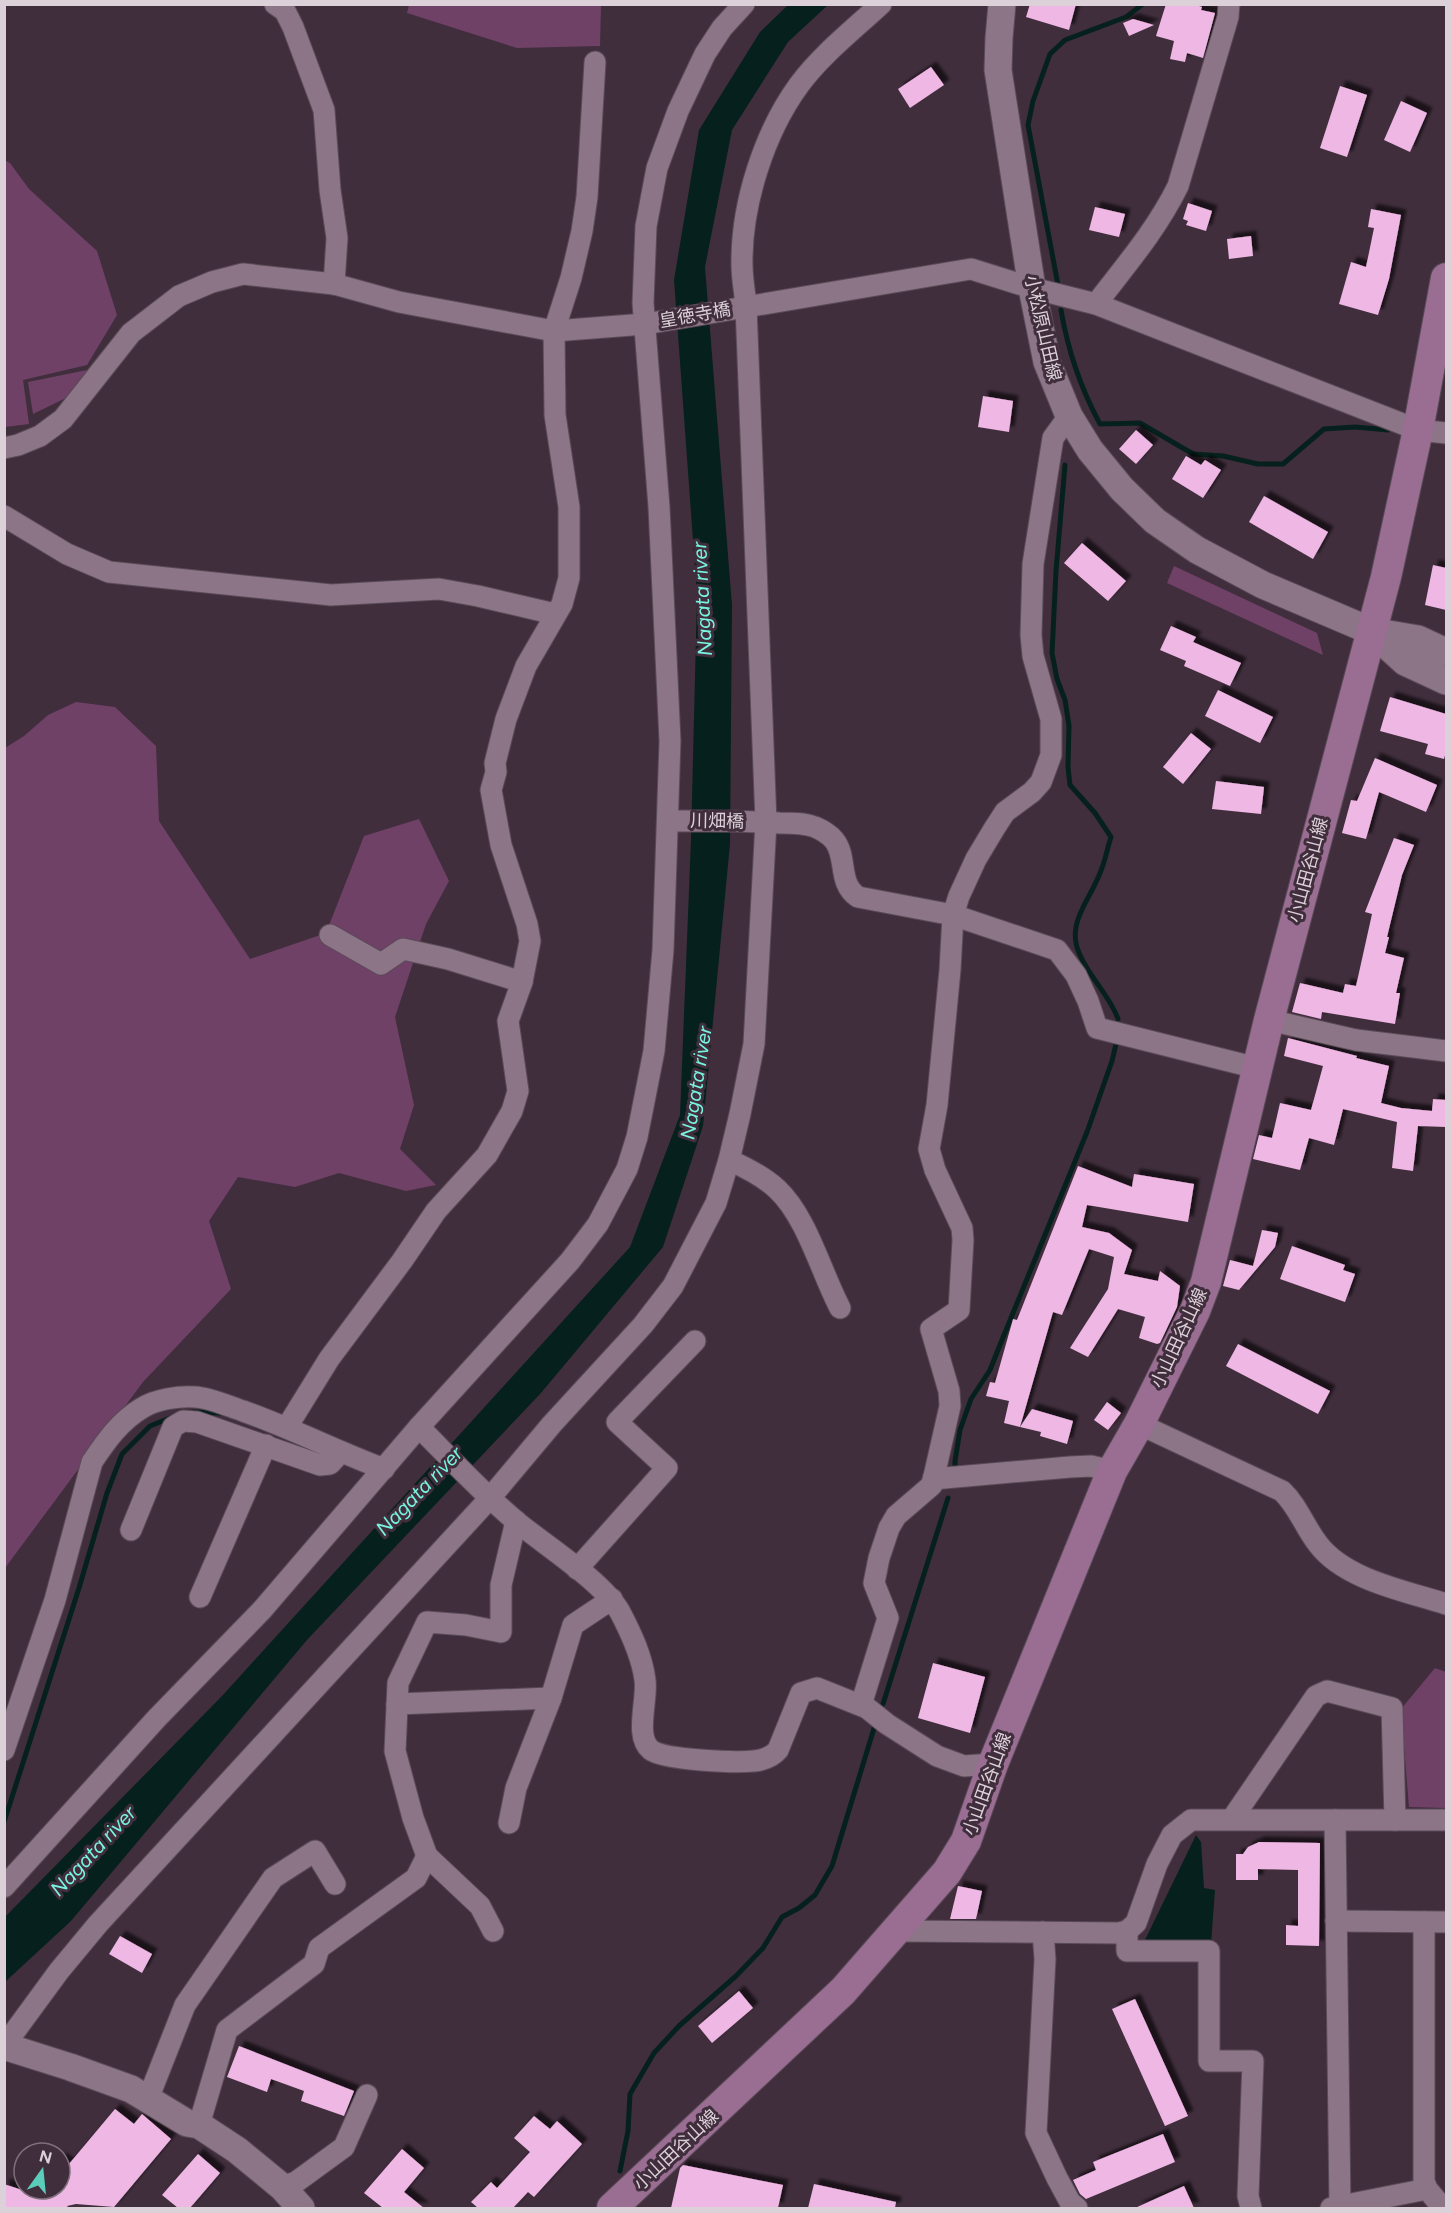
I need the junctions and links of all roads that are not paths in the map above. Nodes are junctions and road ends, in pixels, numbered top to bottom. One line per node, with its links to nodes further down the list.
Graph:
1 (275, 4): 8 (street)
2 (744, 4): 12 (street)
3 (881, 4): 11 (street)
4 (1002, 4): 9 (street, 小松原山田線)
5 (1229, 4): 10 (street)
6 (595, 62): 13 (street)
7 (1446, 278): 15 (main road, 小山田谷山線)
8 (334, 284): 13 (street, 皇徳寺橋); 16 (street, 皇徳寺橋)
9 (1032, 288): 10 (street, 皇徳寺橋); 11 (street, 皇徳寺橋); 14 (street, 小松原山田線)
10 (1096, 304): 15 (street, 皇徳寺橋)
11 (746, 306): 12 (street, 皇徳寺橋); 23 (street)
12 (645, 324): 13 (street, 皇徳寺橋); 22 (street)
13 (554, 331): 18 (street)
14 (1069, 416): 19 (street, 小松原山田線); 24 (street)
15 (1432, 432): 19 (main road, 小山田谷山線)
16 (4, 448)
17 (4, 516): 18 (street)
18 (555, 614): 26 (street)
19 (1371, 632): 20 (street); 21 (street); 27 (main road, 小山田谷山線)
20 (1446, 652)
21 (1446, 681)
22 (668, 821): 23 (street, 川畑橋); 35 (street)
23 (766, 822): 24 (street, 川畑橋); 30 (street)
24 (953, 915): 29 (street, 川畑橋); 40 (street)
25 (330, 935): 26 (street)
26 (522, 982): 34 (street)
27 (1269, 1020): 28 (street); 29 (main road, 小山田谷山線)
28 (1446, 1051)
29 (1257, 1068): 33 (main road, 小山田谷山線)
30 (729, 1160): 31 (street); 41 (street)
31 (840, 1308)
32 (694, 1341): 44 (street)
33 (1139, 1424): 39 (main road, 小山田谷山線); 47 (street)
34 (287, 1427): 37 (street); 51 (street)
35 (419, 1427): 38 (street); 41 (street)
36 (266, 1444): 37 (street); 43 (street); 45 (street)
37 (341, 1452): 38 (street)
38 (384, 1468): 60 (street)
39 (1112, 1471): 40 (street); 52 (main road, 小山田谷山線)
40 (933, 1479): 50 (street)
41 (490, 1498): 42 (street); 68 (street)
42 (516, 1521): 44 (street); 49 (street)
43 (131, 1530)
44 (577, 1569): 46 (street)
45 (200, 1597)
46 (612, 1599): 48 (street); 50 (street)
47 (1446, 1604)
48 (551, 1698): 49 (street); 57 (street)
49 (397, 1704): 58 (street)
50 (861, 1705): 52 (street)
51 (4, 1750)
52 (993, 1764): 65 (main road, 小山田谷山線)
53 (1232, 1819): 54 (street); 55 (street); 66 (street)
54 (1335, 1820): 55 (street); 61 (street)
55 (1395, 1820): 56 (street)
56 (1446, 1820)
57 (509, 1823)
58 (427, 1856): 64 (street); 71 (street)
59 (335, 1884): 70 (street)
60 (4, 1887)
61 (1336, 1921): 62 (street); 78 (street)
62 (1424, 1922): 63 (street); 73 (street)
63 (1446, 1922)
64 (493, 1931)
65 (896, 1931): 67 (street); 75 (main road, 小山田谷山線)
66 (1126, 1931): 67 (street); 77 (street)
67 (1043, 1932): 76 (street)
68 (4, 2046): 70 (street)
69 (367, 2095): 72 (street)
70 (148, 2099): 71 (street)
71 (199, 2126): 72 (street)
72 (282, 2187): 74 (street)
73 (1424, 2196): 78 (street); 79 (street)
74 (301, 2208)
75 (612, 2208)
76 (1077, 2208)
77 (1251, 2208)
78 (1337, 2208)
79 (1443, 2208)

